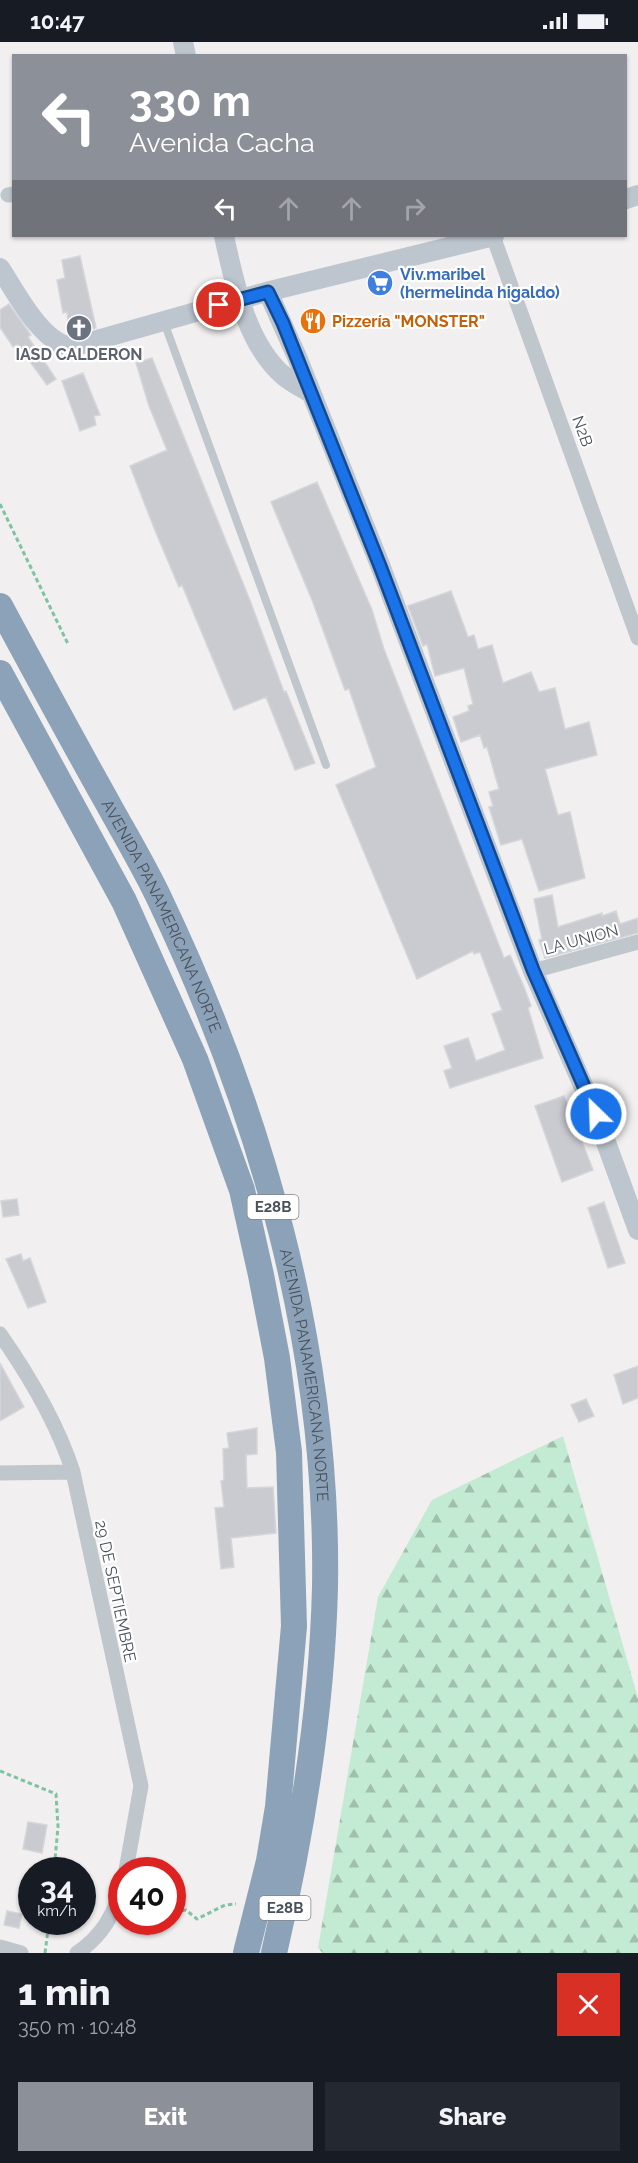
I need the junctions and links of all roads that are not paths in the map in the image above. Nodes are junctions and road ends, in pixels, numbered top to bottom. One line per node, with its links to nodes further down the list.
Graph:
1 (224, 237): 6 (street)
2 (489, 237): 5 (street)
3 (493, 237): 10 (street, N2B)
4 (0, 268): 7 (street)
5 (268, 292): 6 (street); 8 (street)
6 (238, 300): 7 (street); 8 (street)
7 (164, 321): 12 (lane)
8 (312, 394): 14 (street)
9 (0, 606): 25 (highway, AVENIDA PANAMERICANA NORTE / E28B)
10 (638, 638)
11 (0, 673): 24 (highway, AVENIDA PANAMERICANA NORTE / E28B)
12 (326, 765)
13 (638, 942): 14 (street, LA UNION)
14 (533, 970): 15 (street)
15 (638, 1230)
16 (0, 1334): 17 (street, 29 DE SEPTIEMBRE)
17 (73, 1472): 18 (street); 19 (street, 29 DE SEPTIEMBRE)
18 (0, 1473)
19 (128, 1857)
20 (108, 1921): 23 (street)
21 (0, 1947): 22 (street)
22 (21, 1953)
23 (77, 1953)
24 (246, 1953)
25 (274, 1953)

